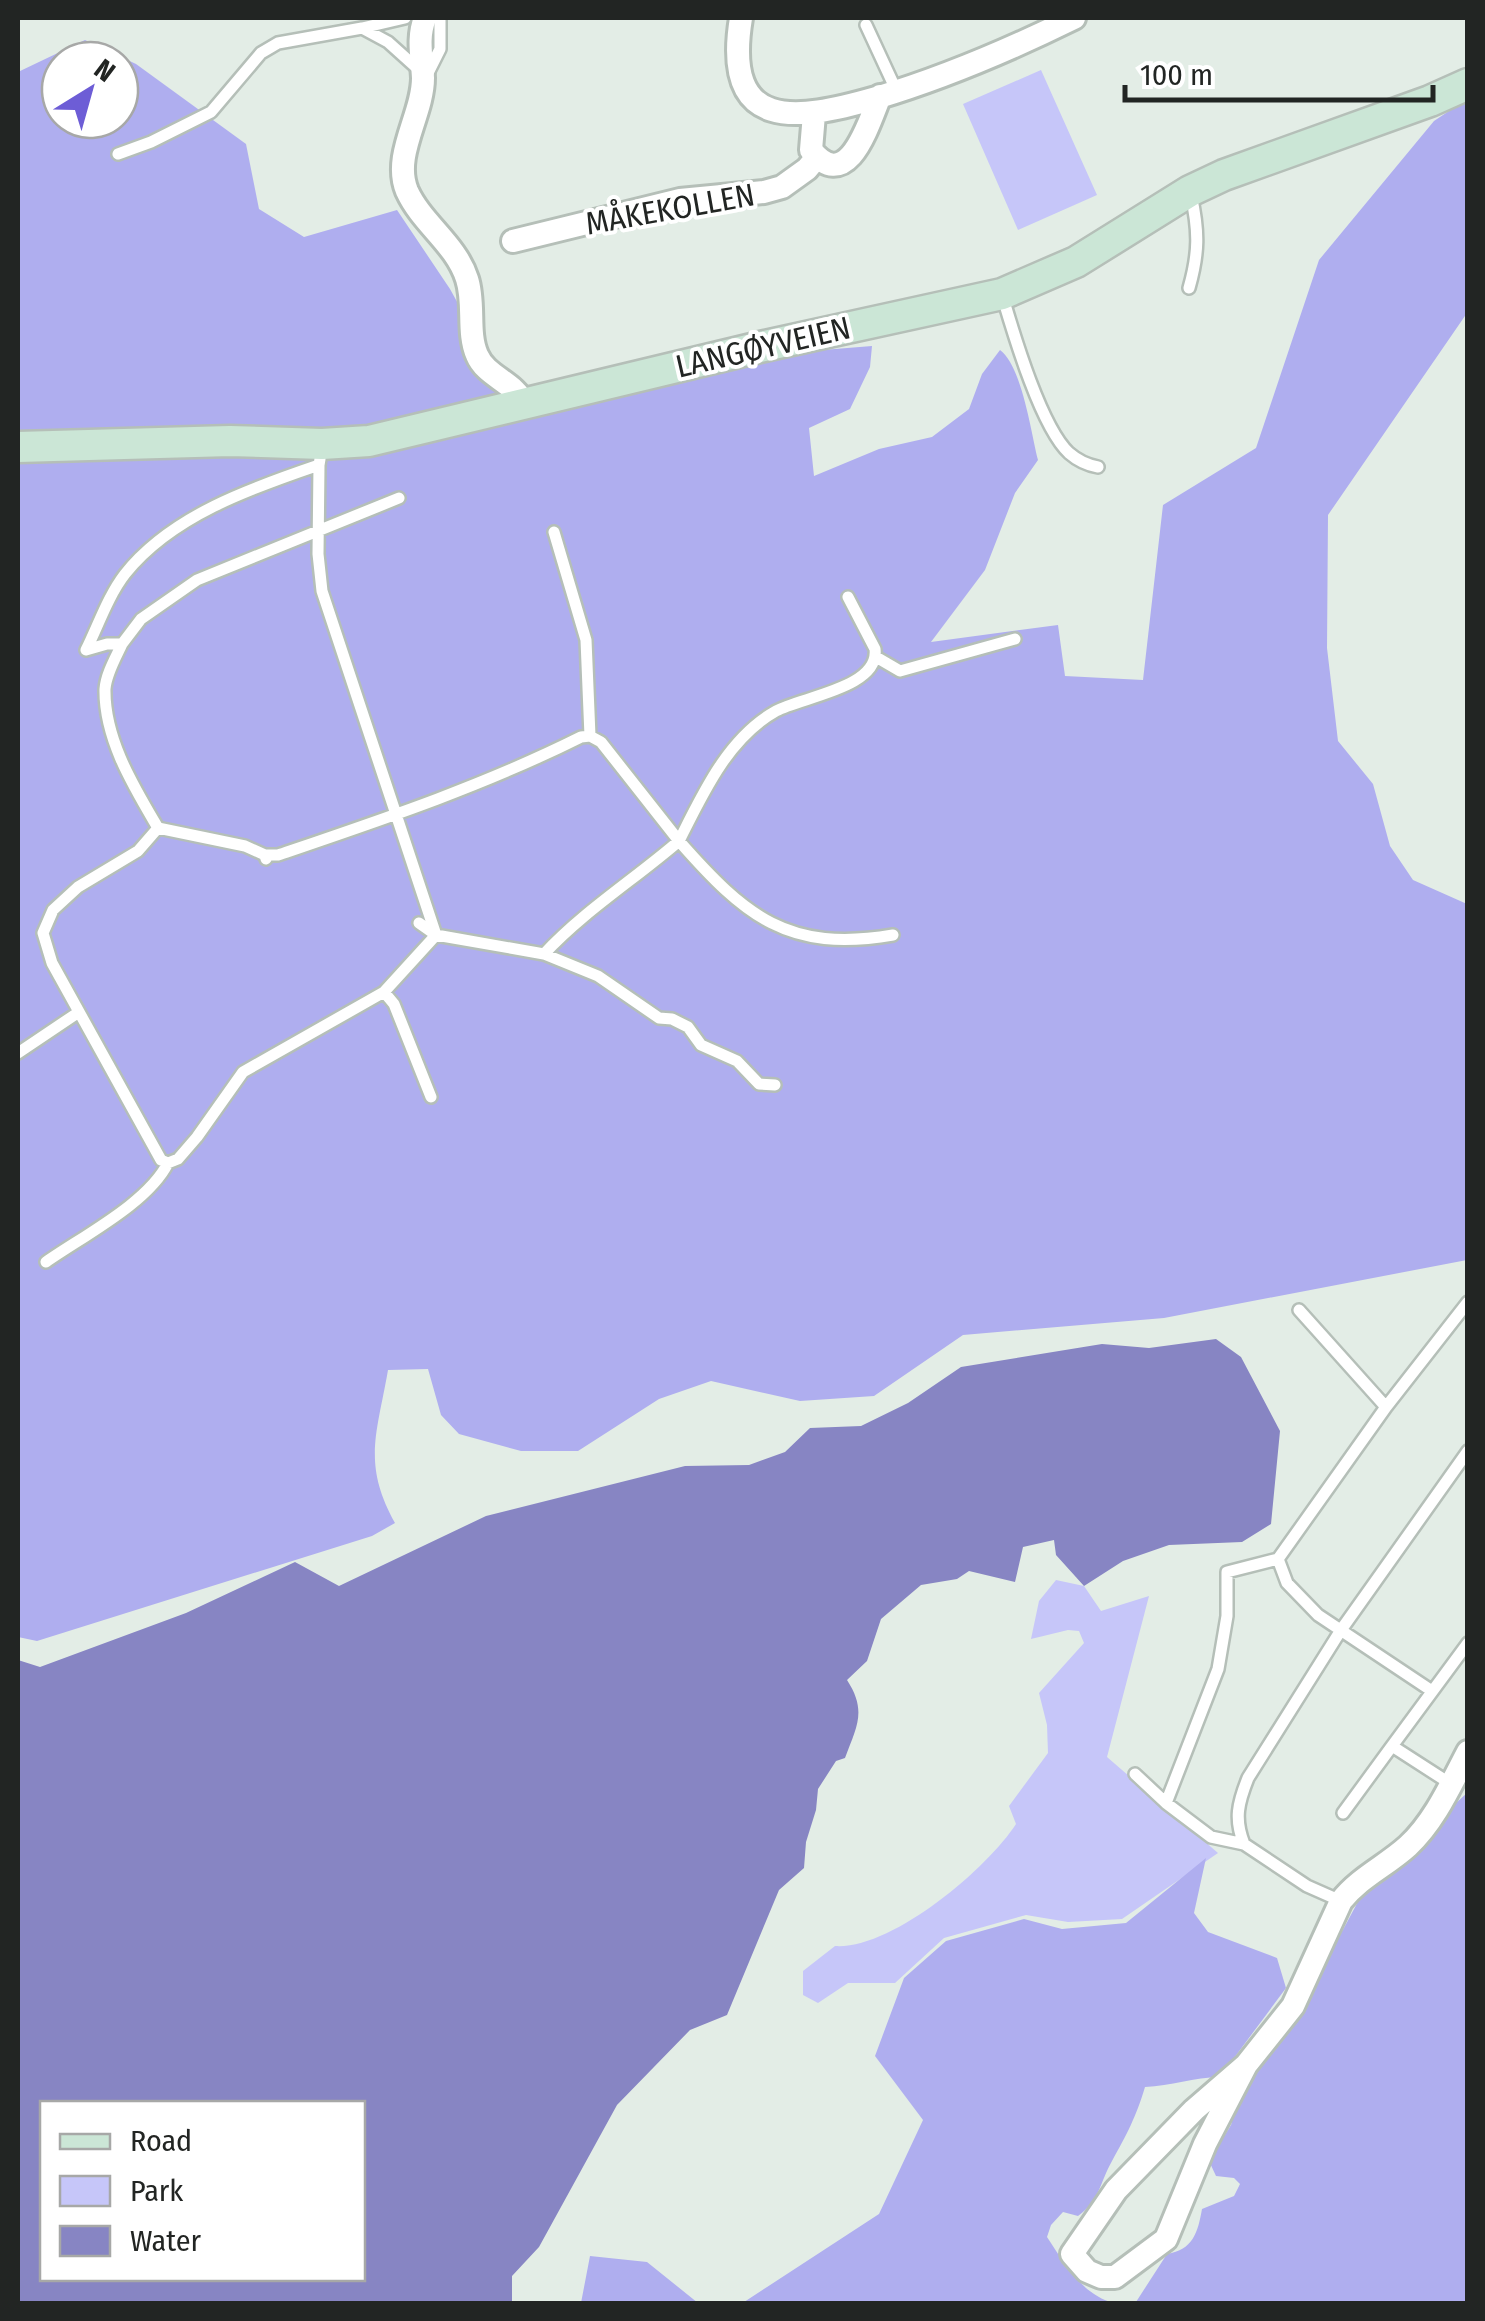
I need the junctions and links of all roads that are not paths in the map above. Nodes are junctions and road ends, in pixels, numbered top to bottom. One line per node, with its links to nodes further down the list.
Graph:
1 (405, 18): 7 (lane)
2 (424, 18): 8 (street)
3 (440, 18): 8 (lane)
4 (742, 18): 11 (street)
5 (1074, 18): 10 (street)
6 (866, 25): 10 (lane)
7 (362, 28): 8 (lane); 12 (lane)
8 (423, 80): 18 (street)
9 (1468, 84): 14 (main road, LANGØYVEIEN)
10 (889, 94): 11 (street); 13 (street, MÅKEKOLLEN)
11 (814, 114): 13 (street)
12 (118, 154)
13 (817, 157): 15 (street, MÅKEKOLLEN)
14 (1190, 191): 16 (lane); 17 (main road, LANGØYVEIEN)
15 (513, 241)
16 (1189, 288)
17 (1002, 294): 18 (main road, LANGØYVEIEN); 21 (lane)
18 (524, 404): 20 (main road, LANGØYVEIEN)
19 (18, 447): 20 (main road, LANGØYVEIEN)
20 (321, 455): 23 (lane); 27 (lane)
21 (1098, 467)
22 (399, 498): 23 (lane)
23 (318, 530): 27 (lane); 30 (lane)
24 (554, 532): 29 (lane)
25 (848, 597): 28 (lane)
26 (1016, 638): 28 (lane)
27 (122, 644): 31 (lane)
28 (876, 657): 32 (lane)
29 (590, 736): 30 (lane); 32 (lane)
30 (397, 816): 31 (lane); 35 (lane)
31 (158, 828): 38 (lane)
32 (679, 841): 34 (lane); 36 (lane)
33 (419, 923): 35 (lane)
34 (893, 935)
35 (436, 936): 36 (lane); 37 (lane)
36 (544, 954): 40 (lane)
37 (384, 992): 41 (lane); 42 (lane)
38 (80, 1012): 39 (lane); 42 (lane)
39 (18, 1053)
40 (775, 1086)
41 (431, 1097)
42 (168, 1163): 43 (lane)
43 (46, 1262)
44 (1468, 1302): 46 (lane)
45 (1299, 1310): 46 (lane)
46 (1386, 1407): 48 (lane)
47 (1468, 1451): 49 (lane)
48 (1278, 1559): 49 (lane); 56 (lane)
49 (1341, 1630): 51 (lane); 58 (lane)
50 (1468, 1643): 51 (lane)
51 (1432, 1691): 52 (lane)
52 (1392, 1746): 55 (lane); 57 (lane)
53 (1468, 1752): 55 (street)
54 (1135, 1774): 56 (lane)
55 (1451, 1784): 59 (street)
56 (1166, 1803): 58 (lane)
57 (1343, 1814)
58 (1244, 1844): 59 (lane)
59 (1341, 1901): 60 (street)
60 (1246, 2066): 60 (street)

